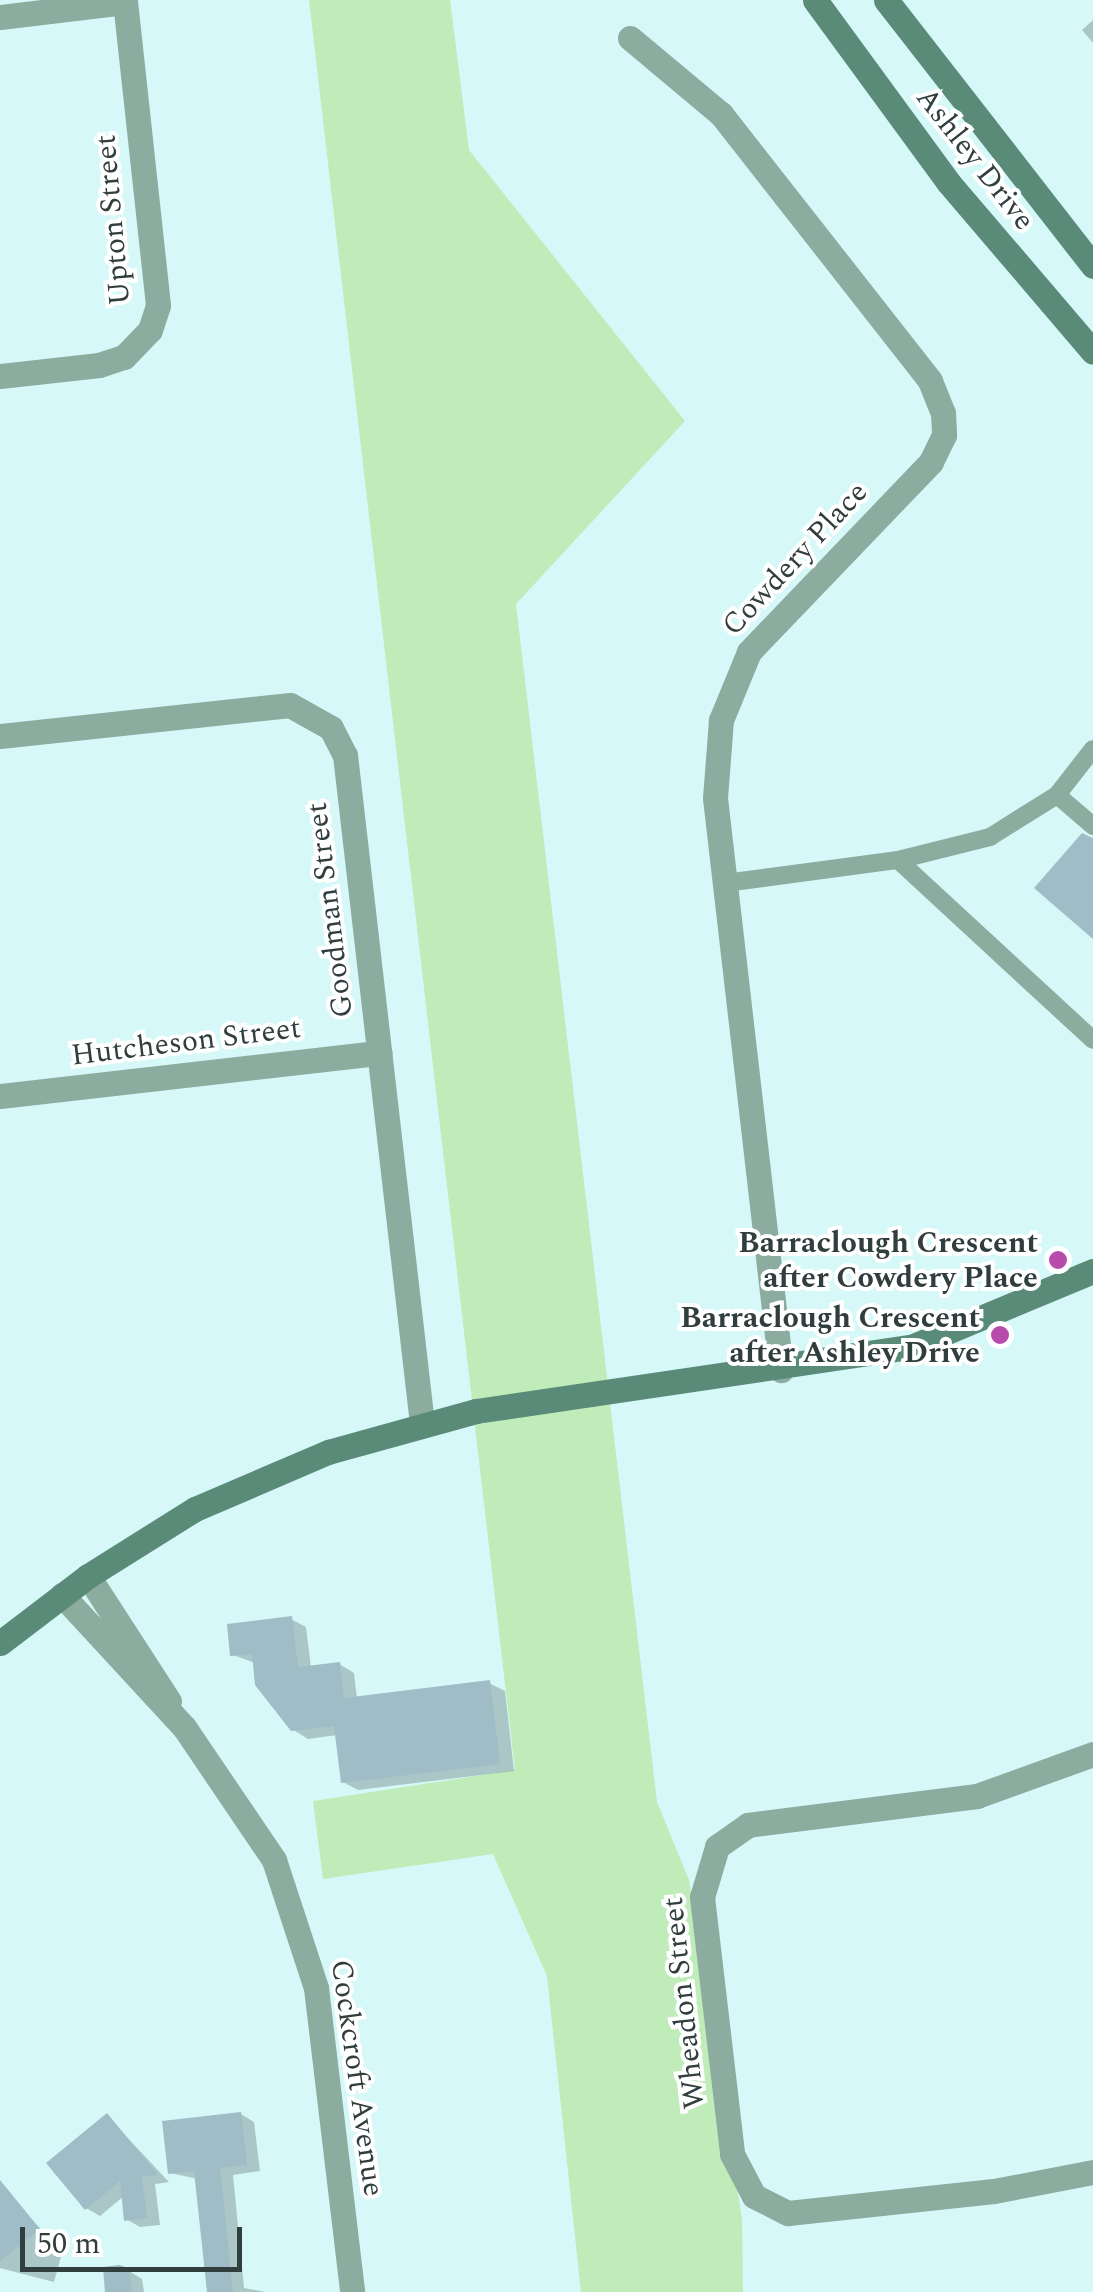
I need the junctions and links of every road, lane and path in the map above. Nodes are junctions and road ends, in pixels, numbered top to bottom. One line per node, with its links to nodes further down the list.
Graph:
1 (814, 0): 7 (street, Ashley Drive)
2 (886, 0): 6 (street, Ashley Drive)
3 (125, 1): 4 (street); 8 (street, Upton Street)
4 (0, 16)
5 (630, 38): 14 (street, Cowdery Place)
6 (1093, 266)
7 (1093, 352)
8 (0, 376)
9 (0, 736): 16 (street, Goodman Street)
10 (1093, 748): 11 (lane)
11 (1057, 794): 12 (lane); 13 (lane)
12 (1093, 826)
13 (898, 860): 14 (lane); 15 (lane)
14 (725, 883): 19 (street, Cowdery Place)
15 (1093, 1040)
16 (380, 1052): 17 (street, Hutcheson Street); 20 (street, Goodman Street)
17 (0, 1096)
18 (1093, 1271): 19 (street)
19 (781, 1370): 20 (street)
20 (422, 1424): 21 (street)
21 (88, 1576): 22 (street); 24 (street, Cockcroft Avenue)
22 (62, 1596): 23 (street); 24 (street, Cockcroft Avenue)
23 (0, 1643)
24 (184, 1727): 27 (street, Cockcroft Avenue)
25 (1093, 1754): 26 (street, Wheadon Street)
26 (1093, 2172)
27 (352, 2292)

